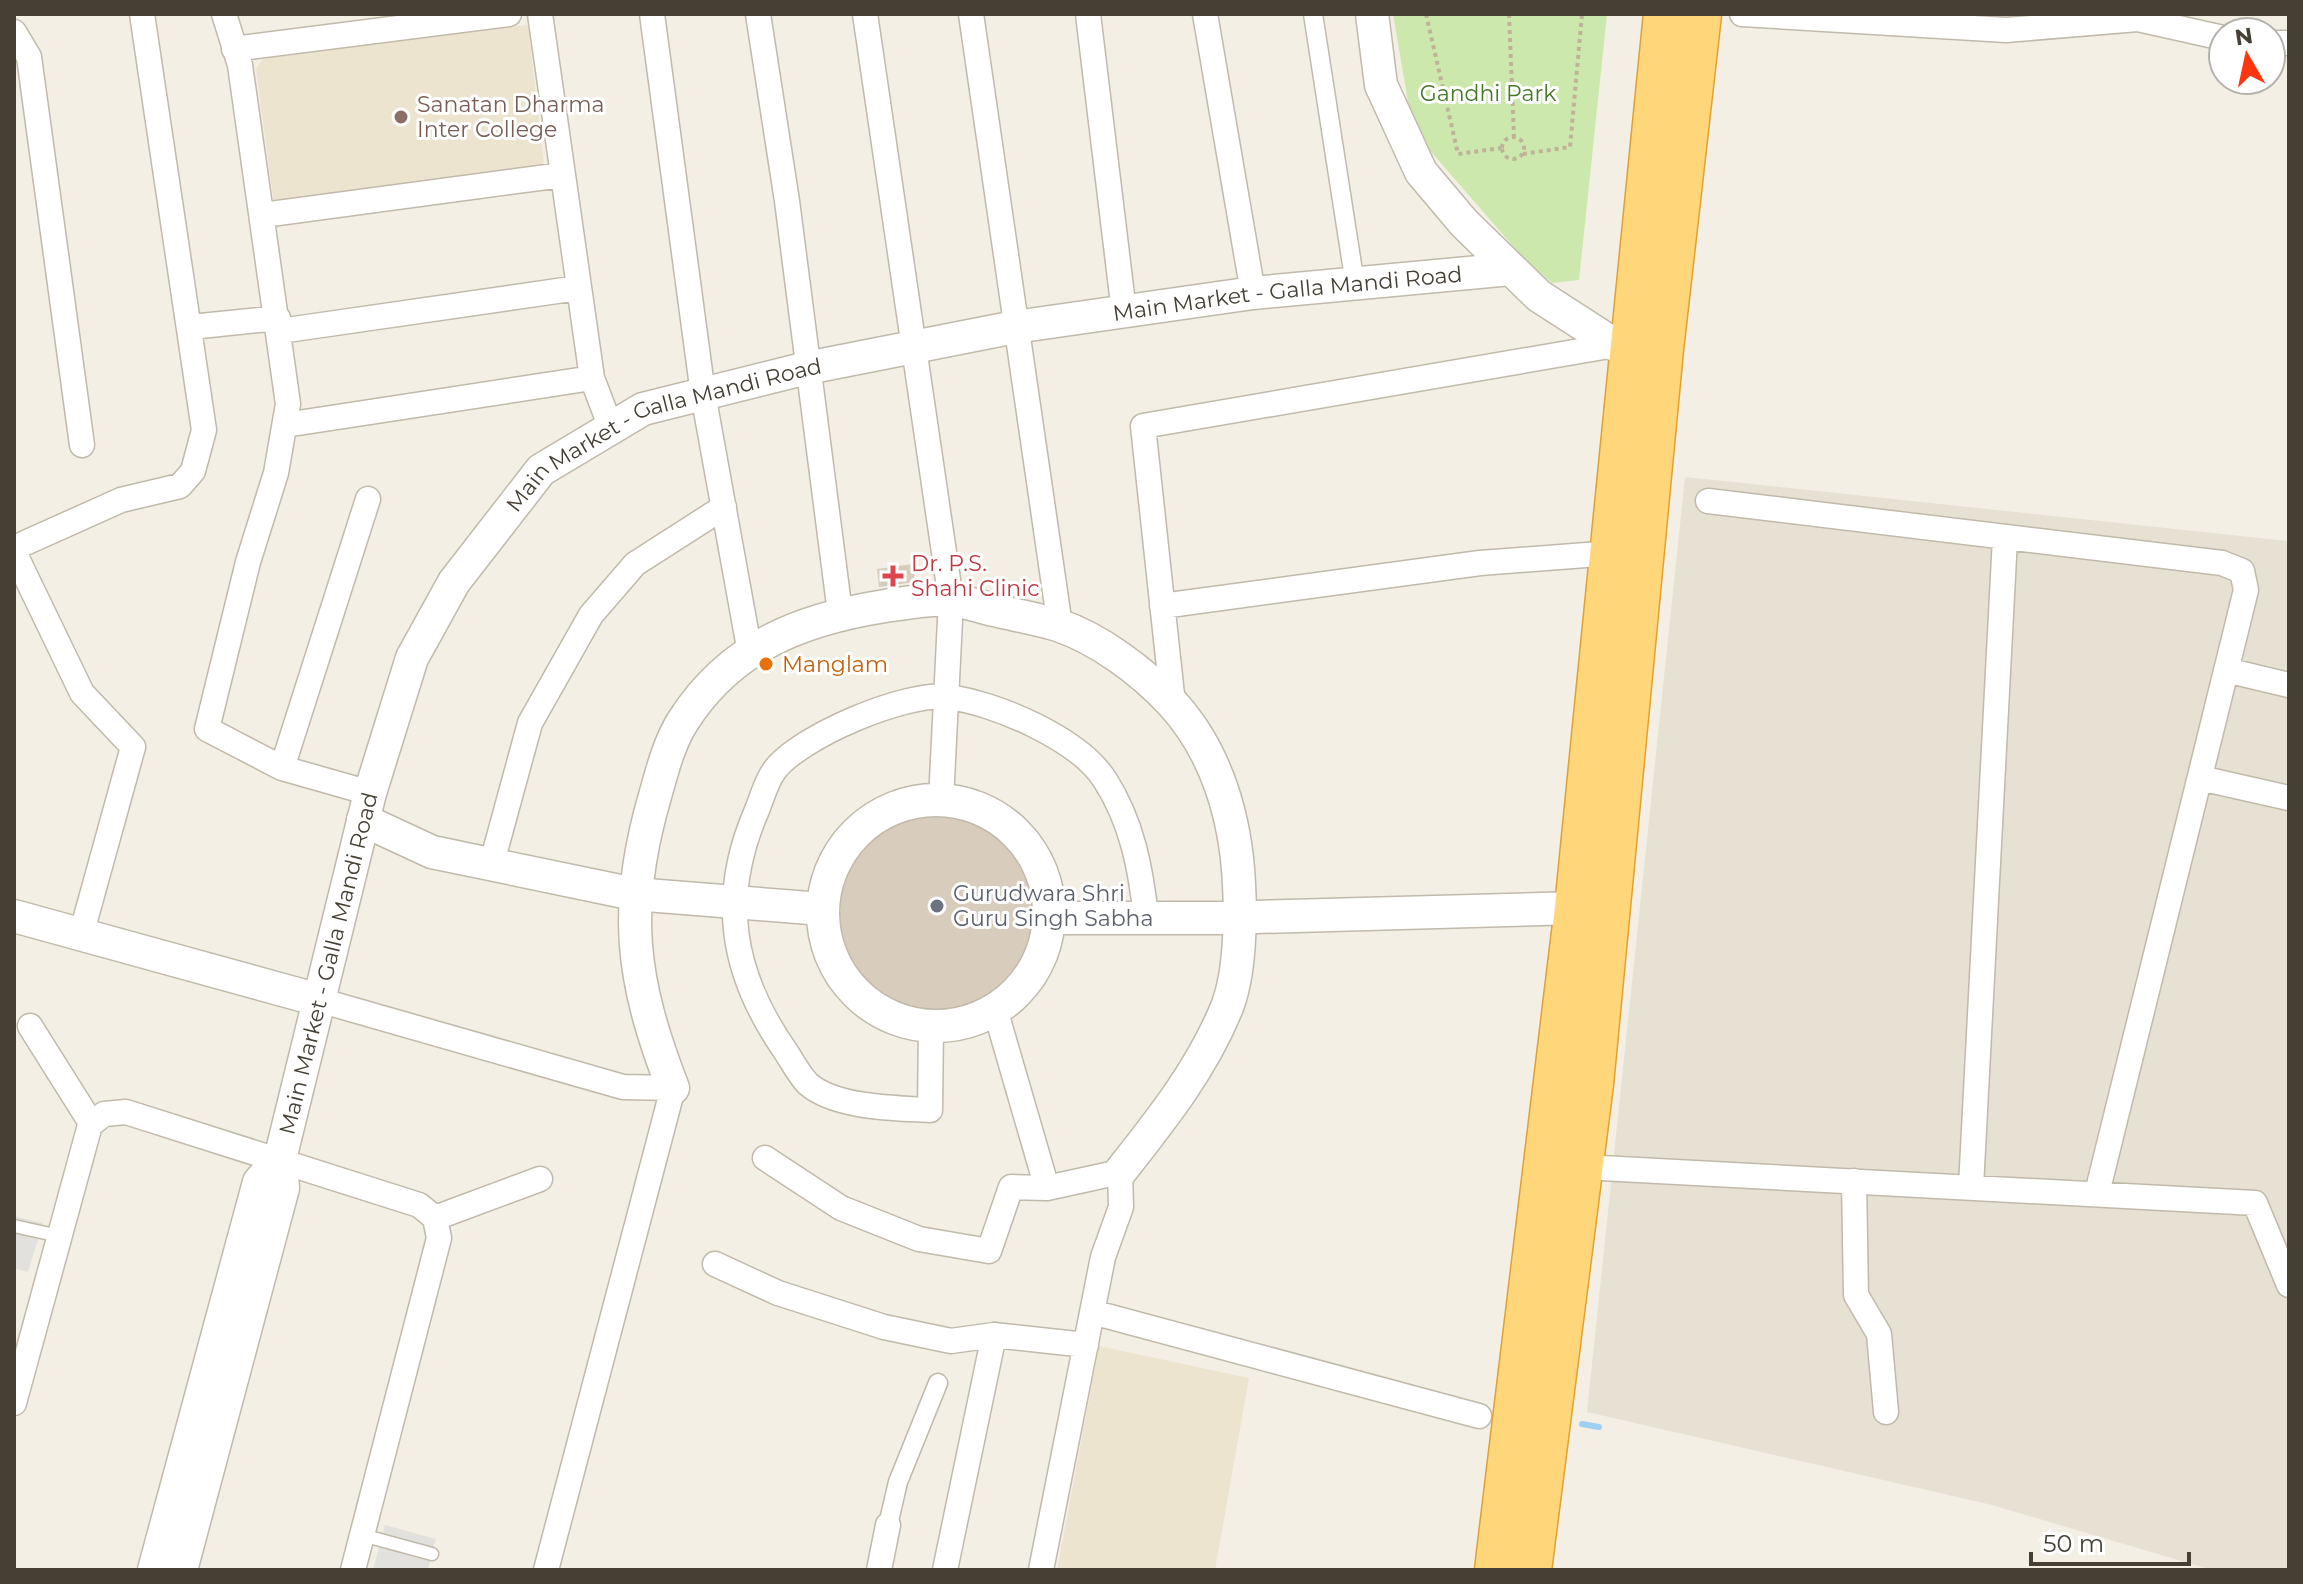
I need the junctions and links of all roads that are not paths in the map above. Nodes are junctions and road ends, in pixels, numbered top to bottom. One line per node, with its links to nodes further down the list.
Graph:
1 (142, 14): 32 (street)
2 (224, 14): 19 (street)
3 (509, 14): 16 (street)
4 (540, 14): 22 (street)
5 (652, 14): 38 (street)
6 (758, 14): 36 (street)
7 (865, 14): 35 (street)
8 (971, 14): 33 (street)
9 (1088, 14): 30 (street)
10 (1205, 14): 29 (street)
11 (1313, 14): 27 (street)
12 (1372, 14): 24 (street)
13 (1665, 14): 34 (highway)
14 (1700, 14): 34 (highway)
15 (1742, 14): 18 (street)
16 (435, 18): 19 (street)
17 (14, 32): 20 (street)
18 (2207, 34)
19 (234, 49): 23 (street)
20 (29, 57): 21 (street); 41 (street)
21 (14, 97)
22 (562, 175): 23 (street); 28 (street)
23 (263, 215): 31 (street)
24 (1464, 223): 25 (street); 26 (street)
25 (1511, 269): 26 (street, Main Market - Galla Mandi Road); 34 (street)
26 (1444, 275): 27 (street, Main Market - Galla Mandi Road)
27 (1355, 284): 29 (street, Main Market - Galla Mandi Road)
28 (578, 288): 31 (street); 37 (street)
29 (1253, 293): 30 (street, Main Market - Galla Mandi Road)
30 (1124, 312): 33 (street, Main Market - Galla Mandi Road)
31 (279, 325): 32 (street); 39 (street)
32 (191, 327): 46 (street)
33 (1015, 327): 35 (street, Main Market - Galla Mandi Road); 51 (street)
34 (1637, 346): 47 (highway); 49 (street); 66 (highway)
35 (915, 347): 36 (street, Main Market - Galla Mandi Road); 48 (street)
36 (807, 368): 38 (street, Main Market - Galla Mandi Road); 50 (street)
37 (592, 378): 39 (street); 40 (street)
38 (703, 394): 40 (street, Main Market - Galla Mandi Road); 44 (street)
39 (285, 425): 57 (street)
40 (611, 428): 61 (street, Main Market - Galla Mandi Road)
41 (82, 445)
42 (368, 499): 57 (street)
43 (1708, 501): 45 (street)
44 (724, 507): 52 (street); 62 (street)
45 (2005, 538): 53 (street); 85 (street)
46 (16, 544): 71 (street)
47 (1612, 553): 49 (street); 66 (highway)
48 (951, 600): 50 (street); 51 (street); 55 (street)
49 (1162, 606): 56 (street)
50 (840, 613): 52 (street)
51 (1060, 626): 56 (street)
52 (750, 653): 63 (street)
53 (2226, 670): 54 (street); 58 (street)
54 (2289, 685)
55 (946, 696): 60 (street); 64 (street); 69 (street)
56 (1173, 704): 70 (street)
57 (282, 768): 61 (street)
58 (2200, 778): 59 (street); 87 (street)
59 (2289, 798)
60 (941, 800): 65 (street); 68 (street)
61 (367, 806): 62 (street); 72 (street, Main Market - Galla Mandi Road)
62 (491, 866): 63 (street)
63 (634, 894): 64 (street); 77 (street)
64 (732, 904): 65 (street); 74 (street)
65 (822, 909): 74 (street)
66 (1593, 909): 70 (street); 76 (highway)
67 (14, 916): 71 (street)
68 (1050, 918): 69 (street); 73 (street)
69 (1146, 918): 70 (street)
70 (1241, 918): 82 (street)
71 (81, 935): 72 (street)
72 (319, 1000): 77 (street); 80 (street, Main Market - Galla Mandi Road)
73 (995, 1009): 74 (street); 86 (street)
74 (931, 1025)
75 (30, 1026): 78 (street)
76 (1574, 1081): 81 (highway); 110 (highway)
77 (673, 1088): 106 (street)
78 (91, 1123): 80 (street); 90 (street)
79 (765, 1158): 86 (street)
80 (280, 1159): 88 (street); 103 (street, Main Market - Galla Mandi Road); 104 (street, Main Market - Galla Mandi Road)
81 (1582, 1167): 84 (street); 111 (highway)
82 (1120, 1172): 86 (street); 93 (street)
83 (540, 1179): 88 (street)
84 (1854, 1181): 85 (street); 98 (street)
85 (1971, 1187): 87 (street)
86 (1047, 1188)
87 (2097, 1193): 92 (street)
88 (435, 1218): 101 (street)
89 (14, 1226): 90 (lane)
90 (59, 1236): 97 (street)
91 (715, 1264): 94 (street)
92 (2289, 1285)
93 (1092, 1312): 95 (street); 99 (street)
94 (994, 1335): 95 (street); 108 (street)
95 (1086, 1345): 109 (street)
96 (938, 1383): 100 (street)
97 (14, 1403)
98 (1886, 1412)
99 (1479, 1416)
100 (888, 1525): 107 (street)
101 (362, 1535): 102 (lane); 105 (street)
102 (432, 1554)
103 (154, 1570)
104 (181, 1570)
105 (353, 1570)
106 (546, 1570)
107 (879, 1570)
108 (945, 1570)
109 (1041, 1570)
110 (1496, 1570)
111 (1530, 1570)

